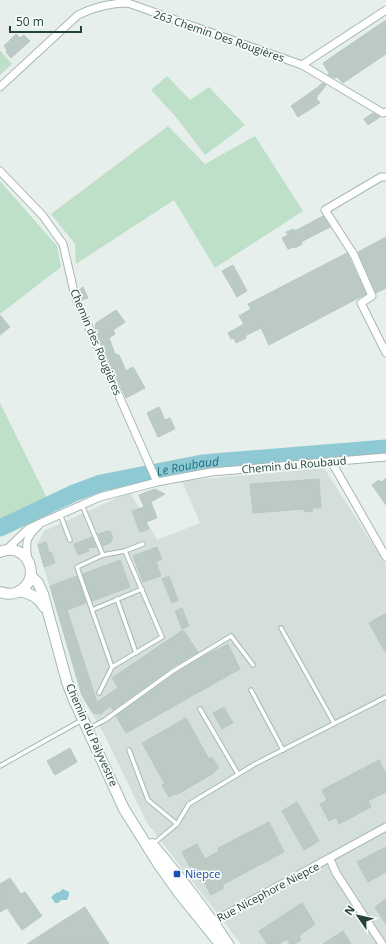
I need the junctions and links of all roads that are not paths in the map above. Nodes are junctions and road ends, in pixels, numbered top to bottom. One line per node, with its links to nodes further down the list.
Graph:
1 (386, 10): 2 (street)
2 (302, 65): 3 (street, 263 Chemin Des Rougières); 4 (street, 263 Chemin Des Rougières)
3 (0, 87)
4 (386, 112)
5 (0, 171): 10 (street, Chemin des Rougières)
6 (386, 177): 7 (street)
7 (386, 353)
8 (386, 457): 9 (street, Chemin du Roubaud)
9 (331, 461): 10 (street, Chemin du Roubaud); 19 (street)
10 (157, 480): 11 (street, Chemin du Roubaud)
11 (82, 505): 12 (street, Chemin du Roubaud); 18 (lane)
12 (60, 514): 13 (street, Chemin du Roubaud); 14 (lane)
13 (43, 522): 16 (street, Chemin du Roubaud); 20 (street, Chemin du Roubaud)
14 (70, 540)
15 (143, 544): 17 (lane)
16 (3, 551): 20 (street)
17 (125, 551): 18 (lane); 22 (lane)
18 (102, 555): 26 (lane)
19 (386, 557)
20 (28, 559): 21 (street)
21 (31, 576): 23 (street); 27 (street, Chemin du Palyvestre)
22 (142, 590): 25 (lane); 29 (lane)
23 (19, 591): 24 (street); 27 (street, Chemin du Palyvestre)
24 (0, 592)
25 (117, 600): 26 (lane); 29 (lane)
26 (92, 610): 31 (lane)
27 (48, 616): 37 (street, Chemin du Palyvestre)
28 (281, 628): 36 (lane)
29 (136, 653): 31 (lane)
30 (253, 665): 37 (lane)
31 (112, 667): 33 (lane)
32 (251, 690): 39 (lane)
33 (100, 693)
34 (386, 697): 36 (lane)
35 (200, 709): 41 (lane)
36 (334, 723): 39 (lane)
37 (85, 724): 40 (lane); 44 (street, Chemin du Palyvestre)
38 (128, 750): 42 (lane)
39 (283, 750): 41 (lane)
40 (0, 766)
41 (238, 774): 42 (lane)
42 (177, 824): 45 (lane)
43 (386, 827): 46 (street, Rue Nicephore Niepce)
44 (136, 828): 45 (street, Chemin du Palyvestre); 47 (street, Chemin du Palyvestre)
45 (152, 844): 47 (street, Chemin du Palyvestre)
46 (330, 859): 47 (street, Rue Nicephore Niepce); 50 (street, Rue Nicephore Niepce)
47 (209, 923): 48 (street, Chemin du Palyvestre); 49 (street, Chemin du Palyvestre)
48 (220, 944)
49 (228, 944)
50 (382, 944)

